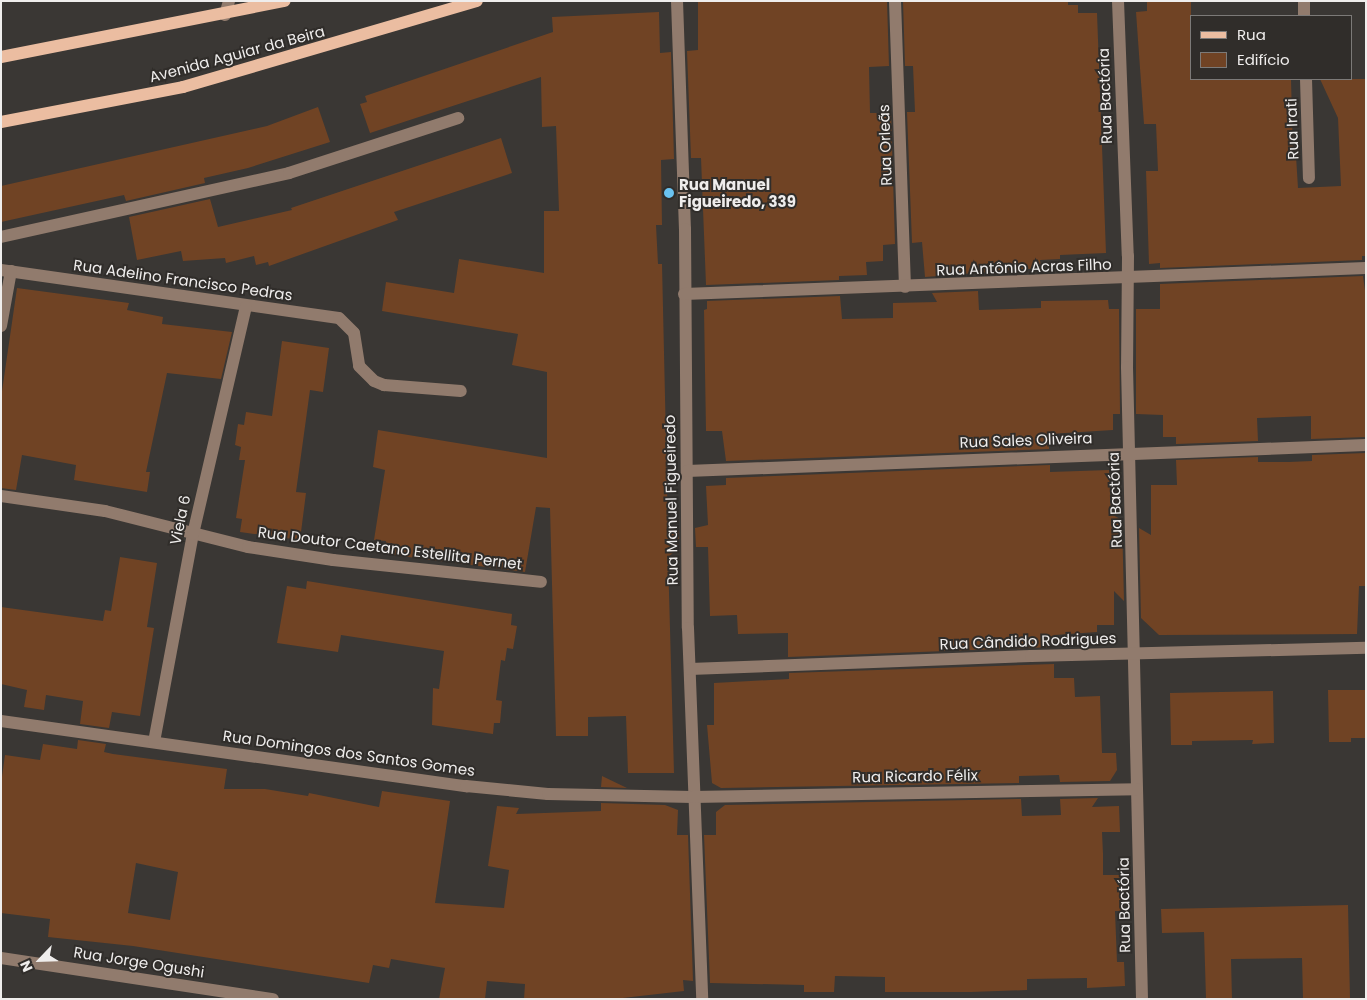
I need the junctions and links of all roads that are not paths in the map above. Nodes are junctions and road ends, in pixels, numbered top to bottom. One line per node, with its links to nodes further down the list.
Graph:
1 (229, 1): 8 (street)
2 (285, 1): 8 (main road)
3 (477, 1): 13 (main road, Avenida Aguiar da Beira)
4 (677, 1): 20 (street, Rua Manuel Figueiredo)
5 (895, 1): 19 (street, Rua Orleãs)
6 (1118, 1): 18 (street, Rua Bactória)
7 (1304, 1): 9 (street)
8 (225, 15): 10 (main road)
9 (1304, 15)
10 (1, 57)
11 (1306, 80): 14 (street, Rua Irati)
12 (458, 118): 15 (street)
13 (1, 122)
14 (1309, 178)
15 (1, 237)
16 (1366, 268): 18 (street, Rua Antônio Acras Filho)
17 (6, 270): 21 (street, Rua Adelino Francisco Pedras); 22 (street)
18 (1128, 279): 19 (street, Rua Antônio Acras Filho); 25 (street, Rua Bactória)
19 (906, 287): 20 (street, Rua Antônio Acras Filho)
20 (684, 294): 26 (street, Rua Manuel Figueiredo)
21 (246, 307): 23 (street, Rua Adelino Francisco Pedras); 28 (street, Viela 6)
22 (1, 326)
23 (461, 391)
24 (1366, 445): 25 (street, Rua Sales Oliveira)
25 (1130, 452): 26 (street, Rua Sales Oliveira); 31 (street, Rua Bactória)
26 (687, 471): 32 (street, Rua Manuel Figueiredo)
27 (1, 496): 28 (street, Rua Doutor Caetano Estellita Pernet)
28 (193, 534): 29 (street, Rua Doutor Caetano Estellita Pernet); 34 (street, Viela 6)
29 (541, 582)
30 (1366, 648): 31 (street, Rua Cândido Rodrigues)
31 (1135, 654): 32 (street, Rua Cândido Rodrigues); 35 (street, Rua Bactória)
32 (690, 669): 36 (street, Rua Manuel Figueiredo)
33 (1, 721): 34 (street, Rua Domingos dos Santos Gomes)
34 (154, 742): 36 (street, Rua Domingos dos Santos Gomes)
35 (1137, 789): 36 (street, Rua Ricardo Félix); 41 (street, Rua Bactória)
36 (693, 797): 40 (street, Rua Manuel Figueiredo)
37 (1, 958): 38 (street, Rua Jorge Ogushi)
38 (228, 996): 39 (street, Rua Jorge Ogushi)
39 (273, 999)
40 (702, 999)
41 (1142, 999)

